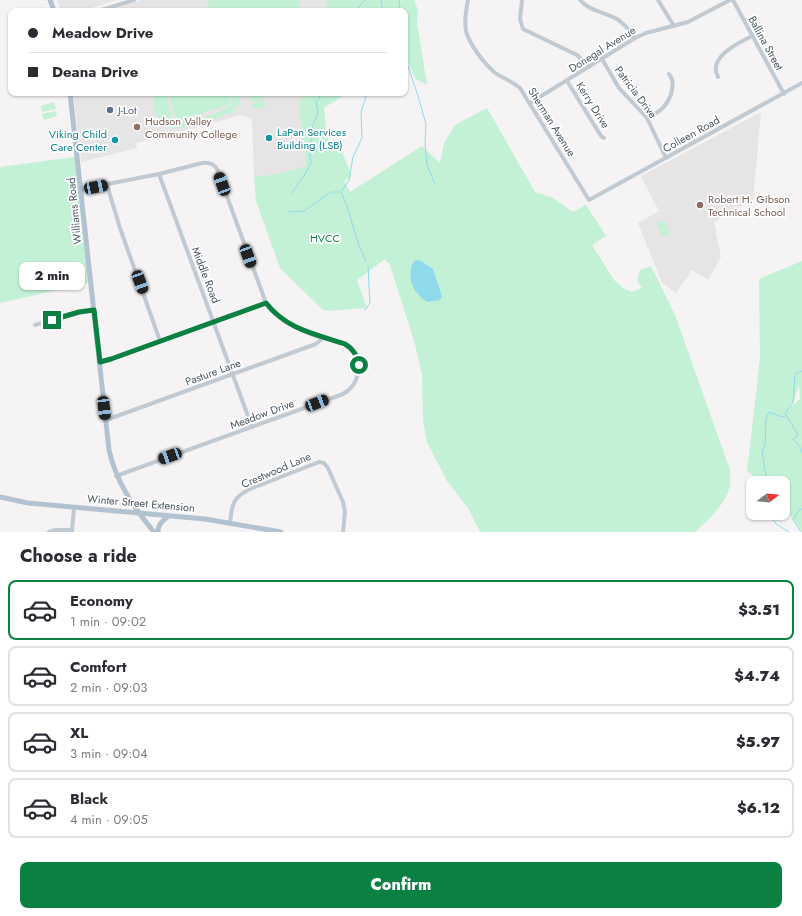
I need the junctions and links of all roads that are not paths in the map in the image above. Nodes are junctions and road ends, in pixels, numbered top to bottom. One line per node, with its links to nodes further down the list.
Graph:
1 (134, 0): 7 (street)
2 (468, 0): 19 (street, Sherman Avenue)
3 (522, 0): 12 (street)
4 (580, 0): 10 (street)
5 (658, 0): 8 (street)
6 (731, 0): 8 (street, Donegal Avenue); 9 (street, Ballina Street)
7 (108, 8)
8 (674, 26): 10 (street, Donegal Avenue)
9 (752, 36): 14 (street); 17 (street, Ballina Street)
10 (635, 38): 11 (street, Donegal Avenue)
11 (602, 59): 12 (street, Donegal Avenue); 20 (street, Patricia Drive)
12 (589, 66): 15 (street, Donegal Avenue)
13 (669, 74): 20 (street)
14 (718, 77)
15 (567, 81): 19 (street, Donegal Avenue); 21 (street, Kerry Drive)
16 (802, 83): 17 (street, Colleen Road)
17 (784, 94): 22 (street, Colleen Road)
18 (70, 96): 25 (main road, Williams Road)
19 (530, 103): 26 (street, Sherman Avenue)
20 (647, 118): 22 (street, Patricia Drive)
21 (604, 138)
22 (666, 158): 26 (street, Colleen Road)
23 (159, 174): 24 (street, Meadow Drive); 27 (street, Meadow Drive); 29 (street, Middle Road)
24 (107, 185): 25 (street, Meadow Drive); 32 (street)
25 (82, 190): 28 (main road, Williams Road)
26 (589, 200)
27 (266, 303): 29 (street); 31 (street, Meadow Drive)
28 (94, 310): 30 (street); 33 (main road, Williams Road)
29 (214, 322): 32 (street); 34 (street, Middle Road)
30 (35, 325)
31 (323, 338): 34 (street, Pasture Lane); 36 (street, Meadow Drive)
32 (160, 341): 33 (street)
33 (100, 362): 35 (main road, Williams Road)
34 (232, 375): 35 (street, Pasture Lane); 36 (street, Middle Road)
35 (106, 420): 37 (main road, Williams Road)
36 (252, 427): 37 (street, Meadow Drive)
37 (116, 476): 40 (main road, Williams Road)
38 (0, 497): 39 (main road, Winter Street Extension)
39 (74, 508): 40 (main road, Winter Street Extension); 43 (street)
40 (137, 512): 41 (main road, Winter Street Extension); 45 (main road, Williams Road)
41 (169, 516): 42 (main road, Winter Street Extension); 46 (main road)
42 (230, 523): 47 (main road, Winter Street Extension); 48 (street, Crestwood Lane)
43 (72, 531): 44 (street)
44 (49, 532)
45 (154, 532)
46 (158, 532)
47 (281, 532)
48 (343, 532)

